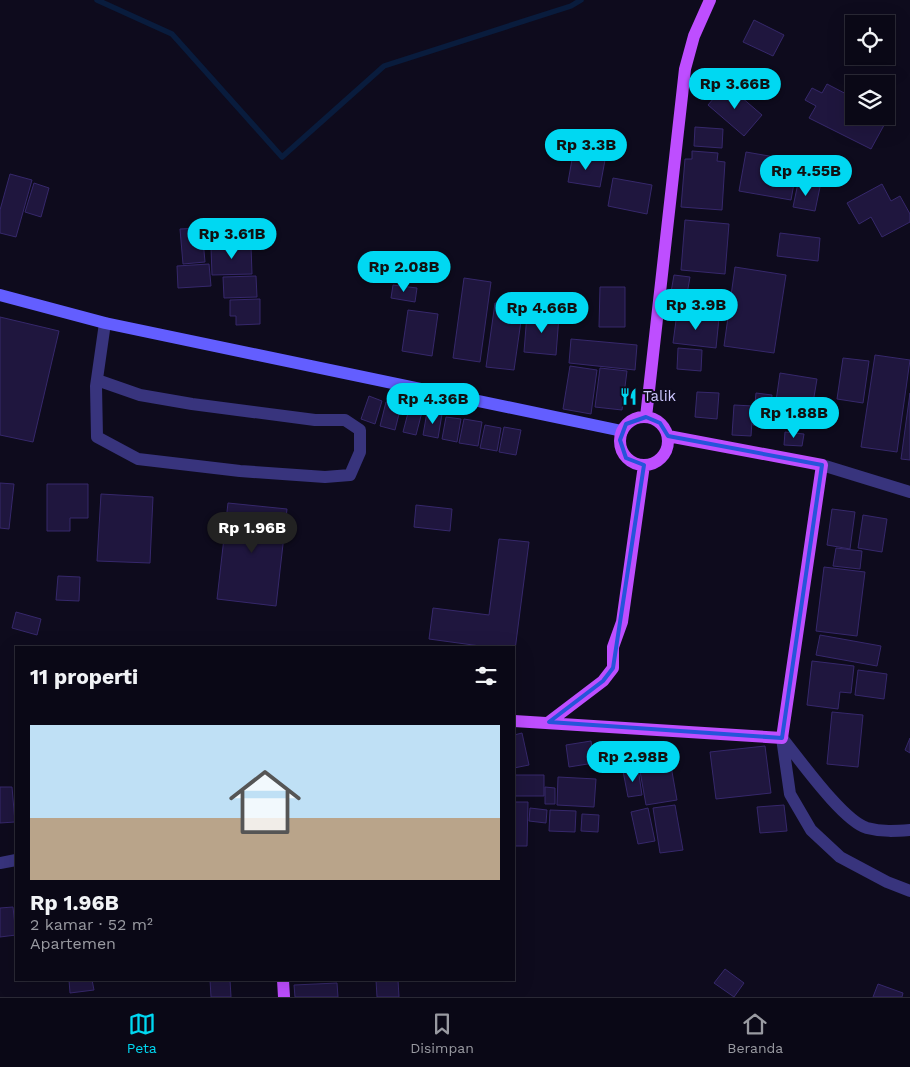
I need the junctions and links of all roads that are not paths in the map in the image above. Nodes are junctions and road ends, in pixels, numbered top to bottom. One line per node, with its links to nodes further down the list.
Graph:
1 (710, 0): 5 (main road)
2 (0, 295): 3 (street)
3 (106, 323): 4 (street); 6 (street)
4 (98, 380): 4 (street)
5 (646, 417): 6 (main road); 7 (main road)
6 (622, 431): 8 (main road)
7 (668, 436): 8 (main road); 9 (main road)
8 (644, 465): 12 (main road)
9 (822, 465): 10 (street); 13 (main road)
10 (910, 492)
11 (515, 721): 12 (main road)
12 (549, 722): 13 (main road)
13 (782, 738): 14 (street); 17 (street)
14 (910, 830)
15 (15, 860): 16 (street)
16 (0, 862)
17 (910, 891)
18 (283, 981): 19 (main road)
19 (284, 997)

